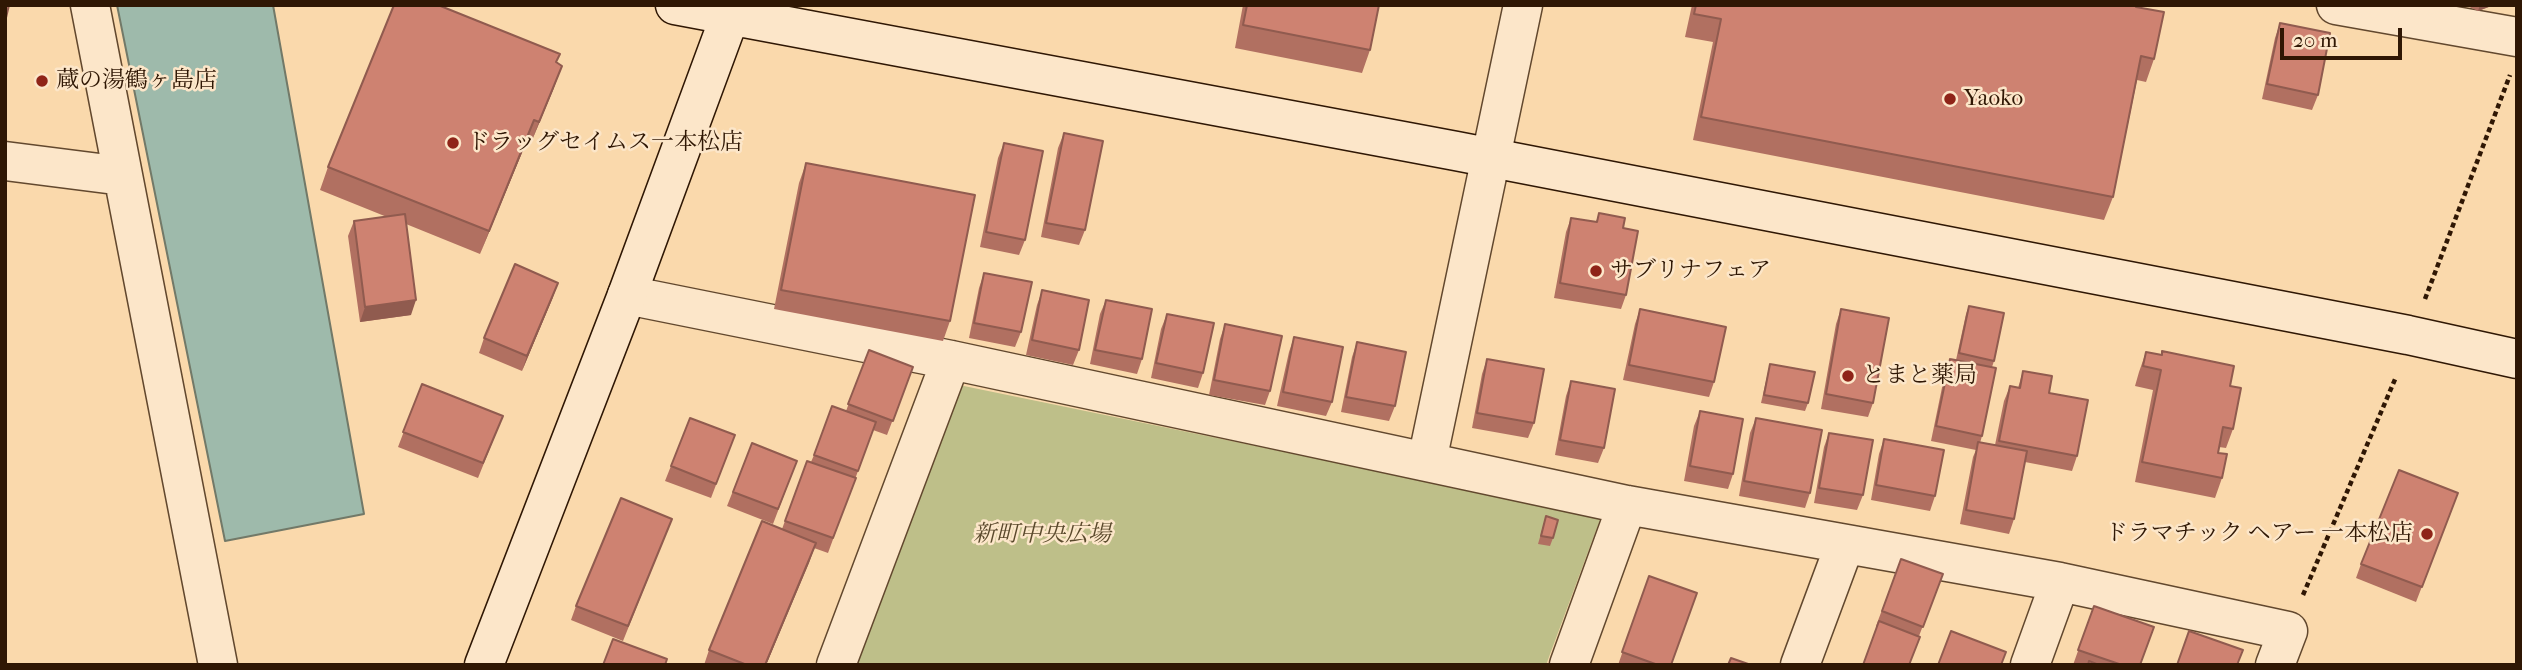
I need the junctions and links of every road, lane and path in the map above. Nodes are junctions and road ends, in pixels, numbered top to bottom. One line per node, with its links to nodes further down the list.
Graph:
1 (90, 5): 9 (street)
2 (675, 5): 5 (street)
3 (1523, 5): 7 (street)
4 (2336, 5): 6 (street)
5 (732, 11): 7 (street); 10 (street)
6 (2514, 54): 11 (path)
7 (1492, 158): 12 (street); 15 (street)
8 (5, 161): 9 (street)
9 (123, 176): 20 (street)
10 (627, 295): 13 (street); 21 (street)
11 (2425, 300)
12 (2517, 359)
13 (951, 360): 15 (street); 22 (street)
14 (2396, 377): 19 (path)
15 (1427, 461): 16 (street)
16 (1627, 505): 17 (street); 23 (street)
17 (1845, 544): 18 (street); 24 (street)
18 (2060, 582): 19 (street); 25 (street)
19 (2281, 648)
20 (218, 665)
21 (484, 665)
22 (836, 665)
23 (1569, 665)
24 (1800, 665)
25 (2030, 665)

